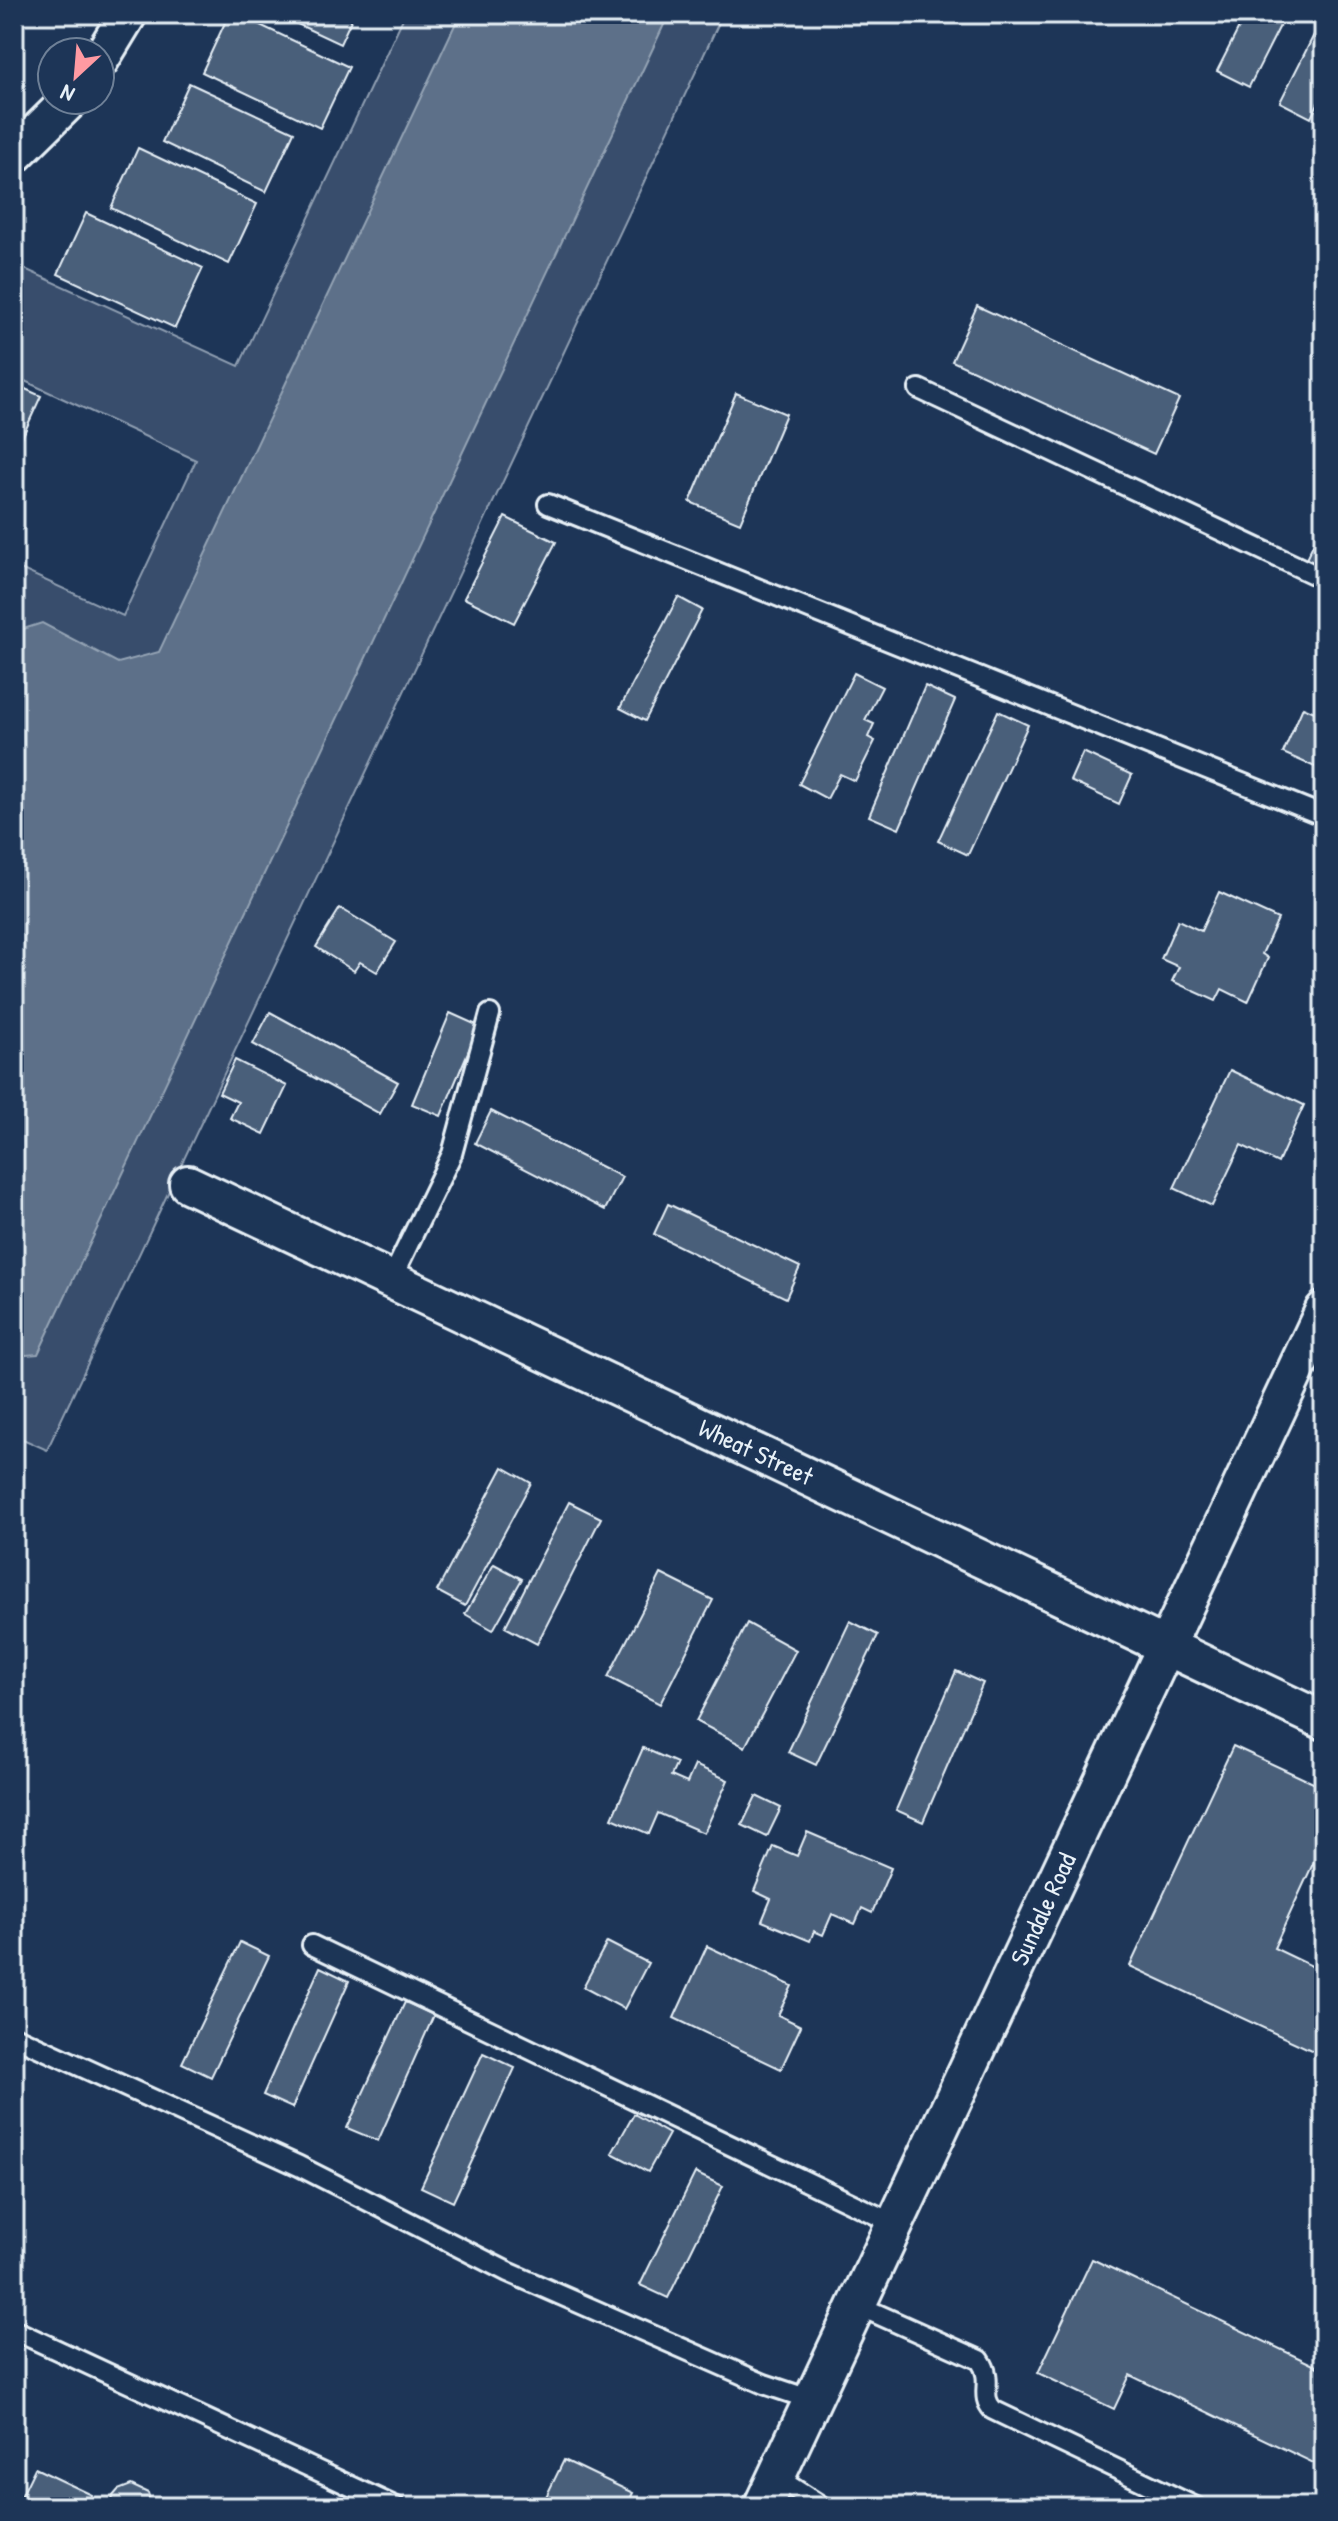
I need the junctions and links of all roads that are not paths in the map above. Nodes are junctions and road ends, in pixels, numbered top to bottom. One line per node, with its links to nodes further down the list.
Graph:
1 (128, 14): 2 (street)
2 (115, 36)
3 (54, 116): 4 (street)
4 (14, 155)
5 (919, 389): 7 (lane)
6 (548, 504): 8 (lane)
7 (1324, 579)
8 (1324, 816)
9 (490, 1014): 11 (lane)
10 (188, 1184): 11 (street, Wheat Street)
11 (391, 1280): 13 (street, Wheat Street)
12 (1324, 1310): 13 (street, Sundale Road)
13 (1166, 1646): 14 (street, Wheat Street); 17 (street, Sundale Road)
14 (1324, 1721)
15 (312, 1945): 17 (lane)
16 (14, 2036): 20 (lane)
17 (895, 2224): 18 (street, Sundale Road)
18 (857, 2305): 20 (street, Sundale Road); 24 (lane)
19 (14, 2330): 22 (lane)
20 (812, 2400): 21 (street, Sundale Road)
21 (769, 2492): 23 (lane)
22 (396, 2507)
23 (823, 2507)
24 (1196, 2507)

